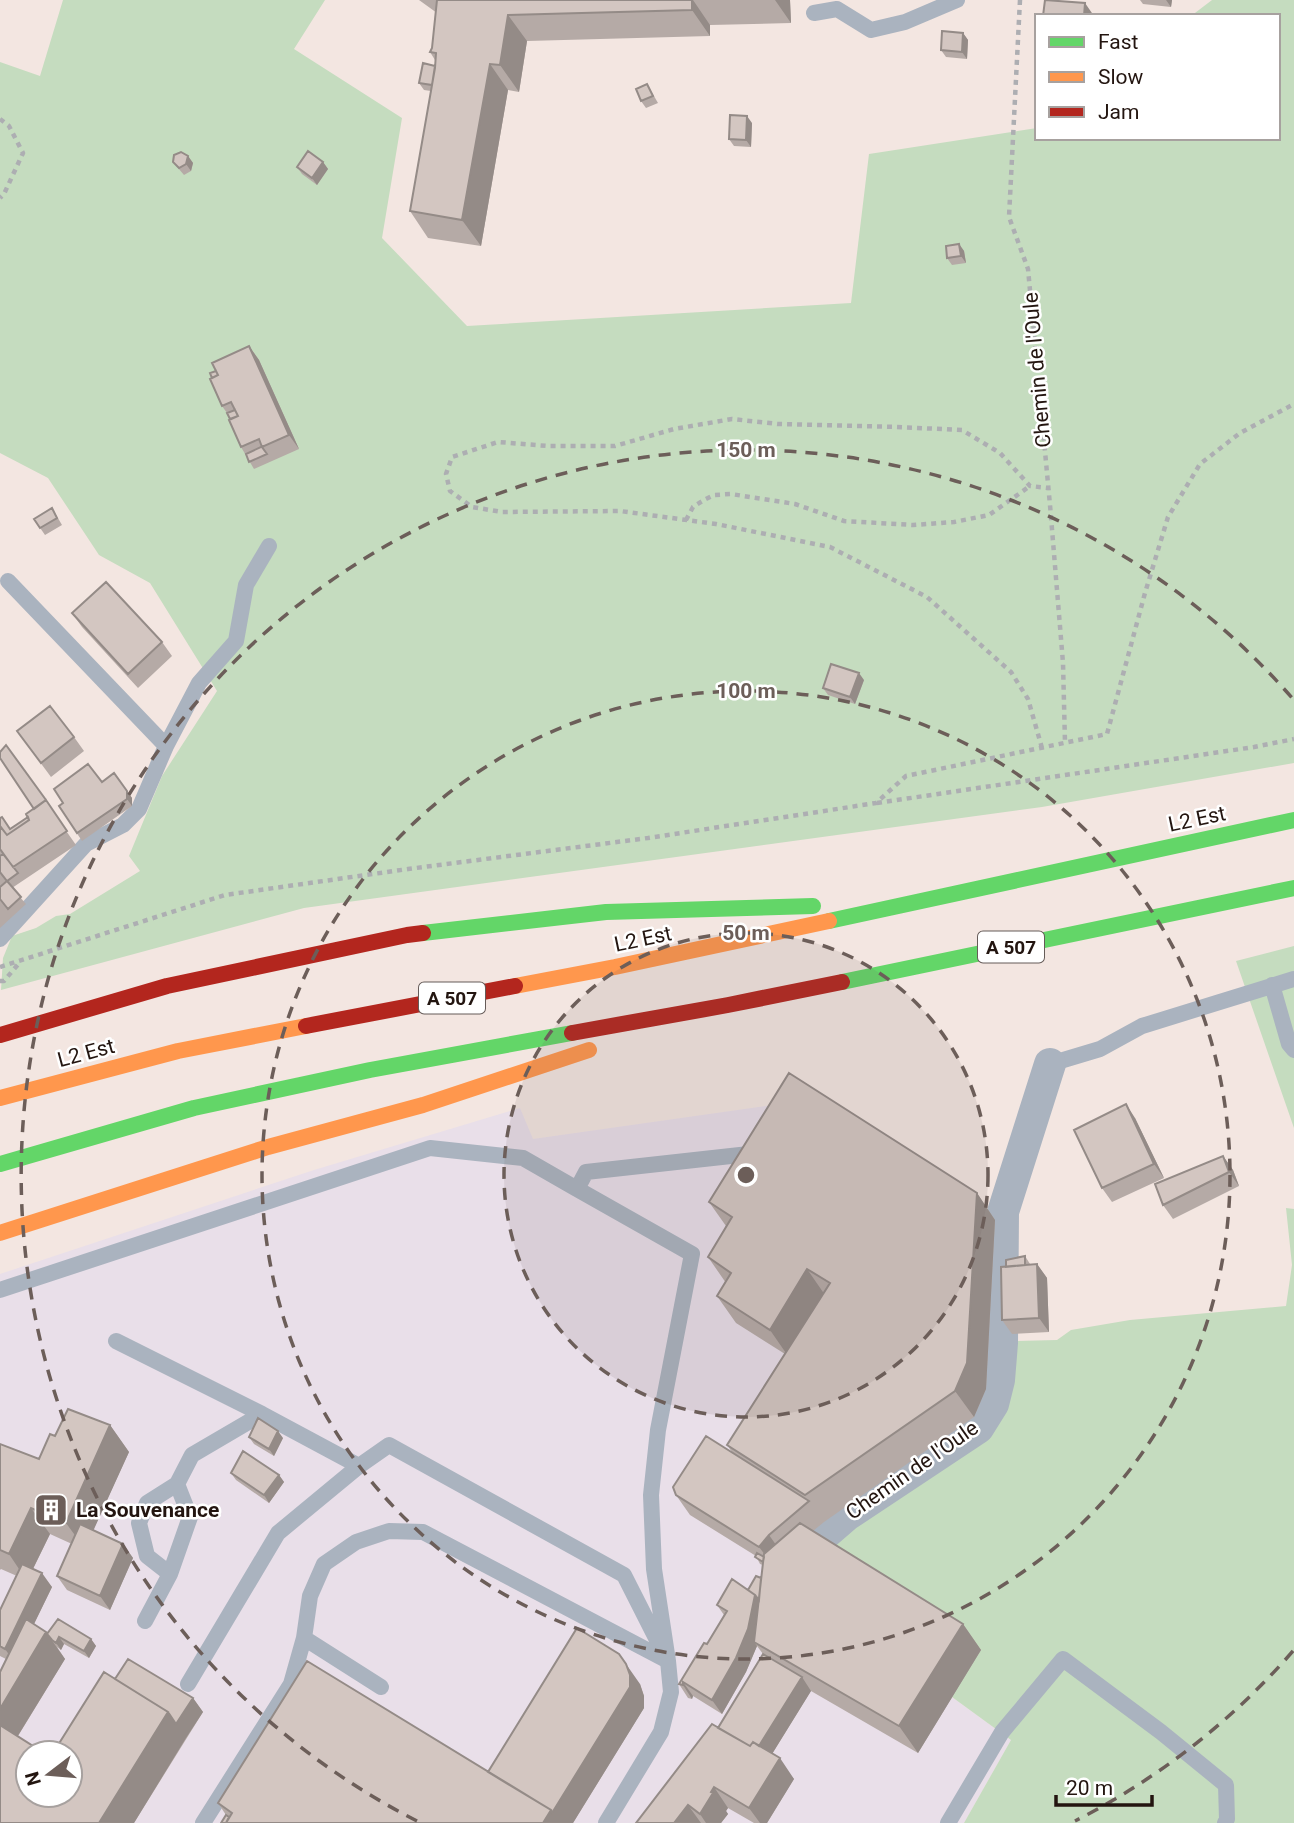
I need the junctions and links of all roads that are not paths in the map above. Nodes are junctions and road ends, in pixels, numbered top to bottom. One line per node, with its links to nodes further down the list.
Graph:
1 (957, 0): 2 (lane)
2 (814, 13)
3 (269, 546): 5 (lane)
4 (8, 581): 5 (lane)
5 (166, 746): 9 (lane)
6 (1294, 820): 8 (highway, L2 Est / A 507)
7 (1294, 888): 12 (highway, A 507)
8 (906, 903): 13 (highway); 16 (highway, L2 Est / A 507)
9 (0, 939)
10 (1294, 979): 11 (lane)
11 (1272, 985): 14 (lane); 15 (lane)
12 (727, 1005): 18 (highway, A 507); 20 (highway)
13 (0, 1035)
14 (1294, 1050)
15 (1050, 1064): 27 (street, Chemin de l'Oule)
16 (0, 1098)
17 (768, 1152): 19 (lane)
18 (0, 1164)
19 (577, 1189): 21 (lane); 30 (lane)
20 (0, 1233)
21 (0, 1290)
22 (116, 1341): 23 (lane)
23 (262, 1414): 24 (lane); 25 (lane)
24 (359, 1466): 30 (lane); 31 (lane)
25 (177, 1484): 26 (lane); 26 (lane)
26 (170, 1574): 28 (lane)
27 (774, 1589)
28 (145, 1621)
29 (304, 1638): 30 (lane); 32 (lane); 33 (lane)
30 (668, 1661): 34 (lane)
31 (188, 1684)
32 (382, 1687)
33 (202, 1823)
34 (606, 1823)
35 (948, 1823): 36 (lane)
36 (1224, 1823)

